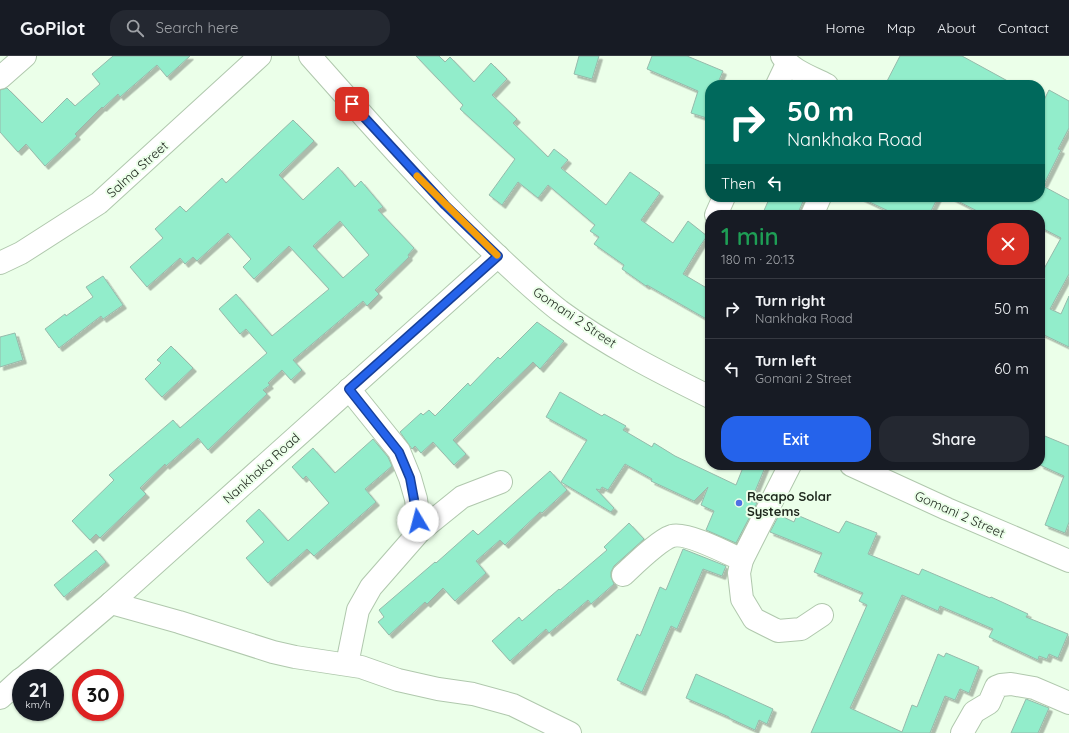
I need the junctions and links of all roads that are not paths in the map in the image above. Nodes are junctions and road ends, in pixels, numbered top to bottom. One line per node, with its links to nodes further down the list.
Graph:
1 (25, 56): 5 (street)
2 (260, 56): 9 (street, Salma Street)
3 (310, 56): 8 (street, Gomani 2 Street)
4 (785, 60): 6 (street); 7 (street)
5 (0, 78)
6 (779, 80)
7 (819, 80)
8 (498, 256): 10 (street, Nankhaka Road); 11 (street, Gomani 2 Street)
9 (0, 262)
10 (349, 389): 15 (street); 19 (street, Nankhaka Road)
11 (705, 394)
12 (787, 470): 16 (street)
13 (862, 470): 17 (street, Gomani 2 Street)
14 (501, 482): 15 (street)
15 (420, 531): 21 (street)
16 (742, 560): 18 (street); 20 (street)
17 (1069, 561)
18 (623, 575)
19 (111, 603): 21 (street); 22 (street, Nankhaka Road)
20 (822, 615)
21 (347, 664): 26 (street)
22 (34, 669)
23 (12, 688): 24 (street, Nankhaka Road)
24 (0, 698)
25 (1069, 703): 27 (street)
26 (570, 733)
27 (962, 733)

